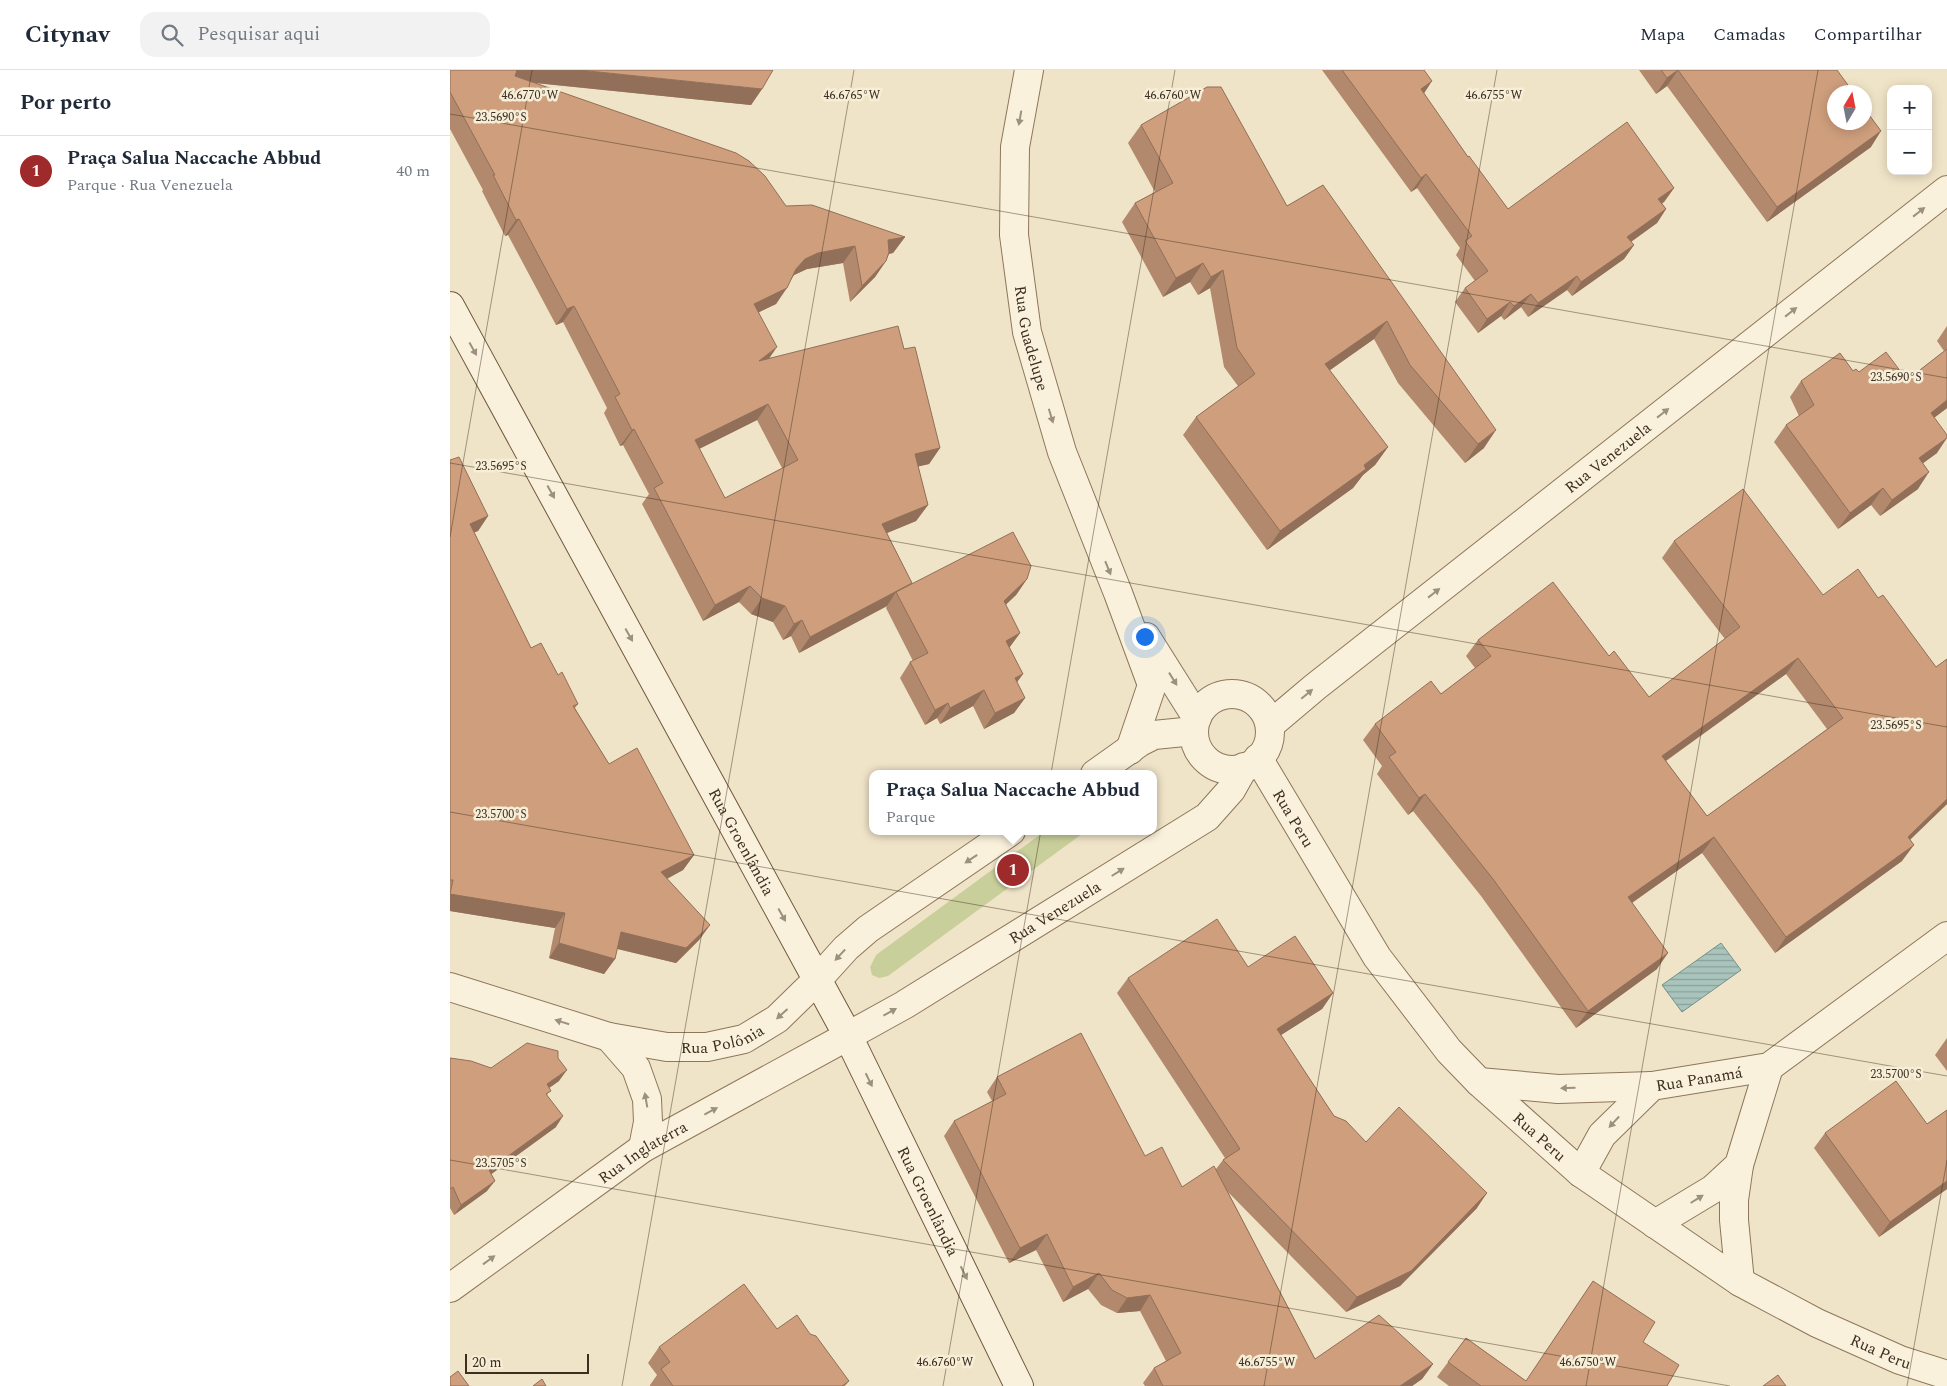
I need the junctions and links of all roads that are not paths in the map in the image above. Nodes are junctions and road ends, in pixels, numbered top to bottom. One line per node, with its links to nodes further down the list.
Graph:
1 (1029, 70): 4 (street, Rua Guadelupe, one-way to 4)
2 (1947, 190): 6 (street, Rua Venezuela, one-way to 2)
3 (450, 306): 12 (street, Rua Groenlândia, one-way to 12)
4 (1118, 593): 5 (street, Rua Guadelupe, one-way to 5); 7 (street, Rua Guadelupe)
5 (1196, 724): 6 (street); 7 (street); 8 (street)
6 (1270, 726): 8 (street)
7 (1130, 750): 9 (street)
8 (1251, 763): 14 (street, Rua Venezuela, one-way to 8); 17 (street, Rua Peru)
9 (1101, 770)
10 (1005, 835): 12 (street, one-way to 12)
11 (1947, 936): 16 (street, Rua Panamá)
12 (817, 980): 14 (street, Rua Groenlândia); 15 (street, Rua Polônia, one-way to 15)
13 (450, 987): 15 (street, Rua Polônia, one-way to 13)
14 (848, 1036): 19 (street, Rua Inglaterra, one-way to 14); 26 (street, Rua Groenlândia, one-way to 26)
15 (609, 1037): 19 (street, one-way to 15)
16 (1769, 1067): 18 (street, Rua Panamá); 20 (street, Rua Panamá)
17 (1479, 1082): 18 (street, one-way to 17); 21 (street, Rua Peru)
18 (1652, 1086): 21 (street, Rua Panamá, one-way to 21)
19 (643, 1148): 24 (street, Rua Inglaterra, one-way to 19)
20 (1739, 1165): 22 (street, one-way to 20); 23 (street, Rua Panamá)
21 (1581, 1173): 22 (street, Rua Peru)
22 (1655, 1224): 23 (street, Rua Peru)
23 (1740, 1282): 25 (street, Rua Peru)
24 (450, 1288)
25 (1947, 1375)
26 (1019, 1386)

